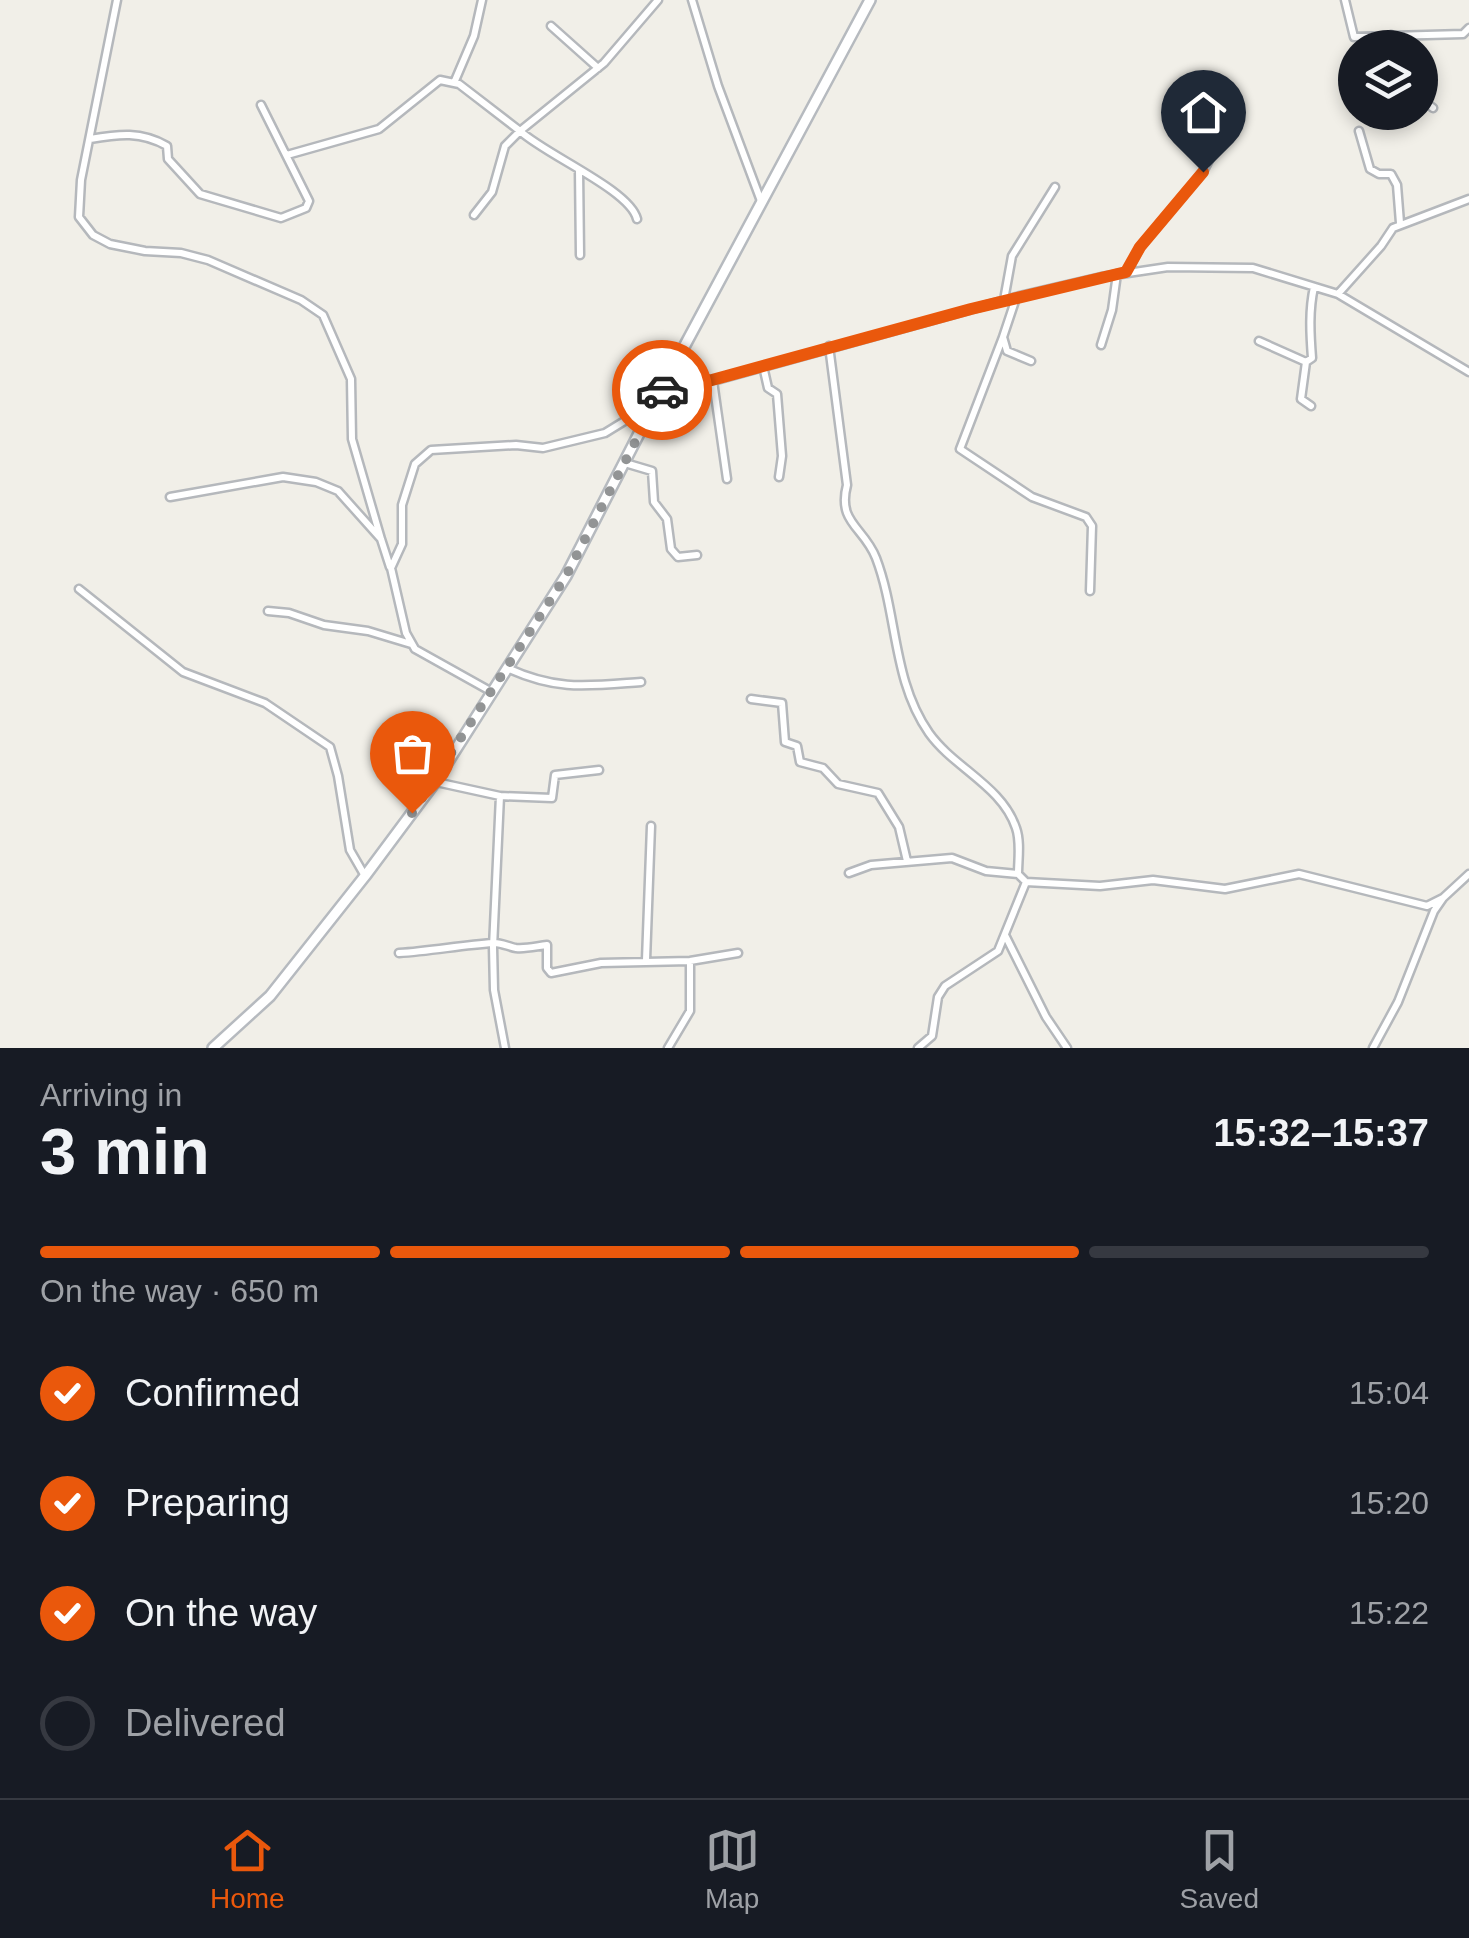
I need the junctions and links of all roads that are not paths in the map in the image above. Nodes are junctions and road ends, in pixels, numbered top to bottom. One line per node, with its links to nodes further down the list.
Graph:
1 (117, 0): 17 (street)
2 (482, 0): 12 (street)
3 (658, 0): 11 (street)
4 (692, 0): 22 (street)
5 (870, 0): 22 (main road)
6 (1344, 0): 9 (street)
7 (552, 26): 11 (street)
8 (1469, 28): 10 (street)
9 (1352, 30)
10 (1438, 34)
11 (598, 68): 15 (street)
12 (454, 83): 15 (street); 18 (street)
13 (261, 105): 18 (street)
14 (1238, 113): 27 (street)
15 (520, 130): 19 (street); 23 (street)
16 (1360, 132): 25 (street)
17 (90, 138): 18 (street); 48 (street)
18 (287, 155)
19 (579, 170): 24 (street); 26 (street)
20 (1056, 187): 31 (street)
21 (1469, 199): 25 (street)
22 (762, 201): 40 (main road)
23 (474, 215)
24 (637, 219)
25 (1400, 224): 29 (street)
26 (580, 254)
27 (1122, 273): 28 (street); 30 (street); 35 (street)
28 (1314, 286): 29 (street); 37 (street)
29 (1338, 294): 39 (street)
30 (1016, 297): 31 (street); 32 (street)
31 (1004, 300): 34 (street)
32 (1003, 337): 36 (street); 52 (street)
33 (1259, 341): 37 (street)
34 (828, 346): 38 (street); 65 (street)
35 (1100, 346)
36 (1031, 362)
37 (1306, 362): 42 (street)
38 (762, 366): 41 (street); 45 (street)
39 (1469, 372)
40 (669, 375): 41 (street); 43 (main road)
41 (712, 380): 46 (street)
42 (1311, 406)
43 (647, 420): 44 (main road); 50 (street)
44 (625, 462): 49 (street); 55 (main road)
45 (779, 477)
46 (727, 479)
47 (170, 497): 48 (street)
48 (381, 539): 50 (street)
49 (697, 554)
50 (391, 568): 54 (street)
51 (79, 589): 67 (street)
52 (1090, 592)
53 (268, 610): 54 (street)
54 (412, 644): 57 (street)
55 (507, 668): 56 (street); 57 (main road)
56 (640, 682)
57 (492, 692): 60 (main road)
58 (751, 699): 63 (street)
59 (599, 770): 61 (street)
60 (435, 782): 61 (street); 67 (main road)
61 (500, 796): 71 (street)
62 (651, 826): 74 (street)
63 (907, 861): 64 (street); 65 (street)
64 (850, 874)
65 (1018, 874): 68 (street)
66 (1469, 874): 69 (street)
67 (365, 876): 76 (main road)
68 (1026, 882): 69 (street); 70 (street)
69 (1443, 898): 81 (street)
70 (1005, 934): 79 (street); 80 (street)
71 (493, 942): 72 (street); 74 (street); 77 (street)
72 (400, 953)
73 (738, 953): 75 (street)
74 (646, 960): 75 (street)
75 (690, 961): 78 (street)
76 (213, 1048)
77 (505, 1048)
78 (668, 1048)
79 (918, 1048)
80 (1067, 1048)
81 (1373, 1048)

